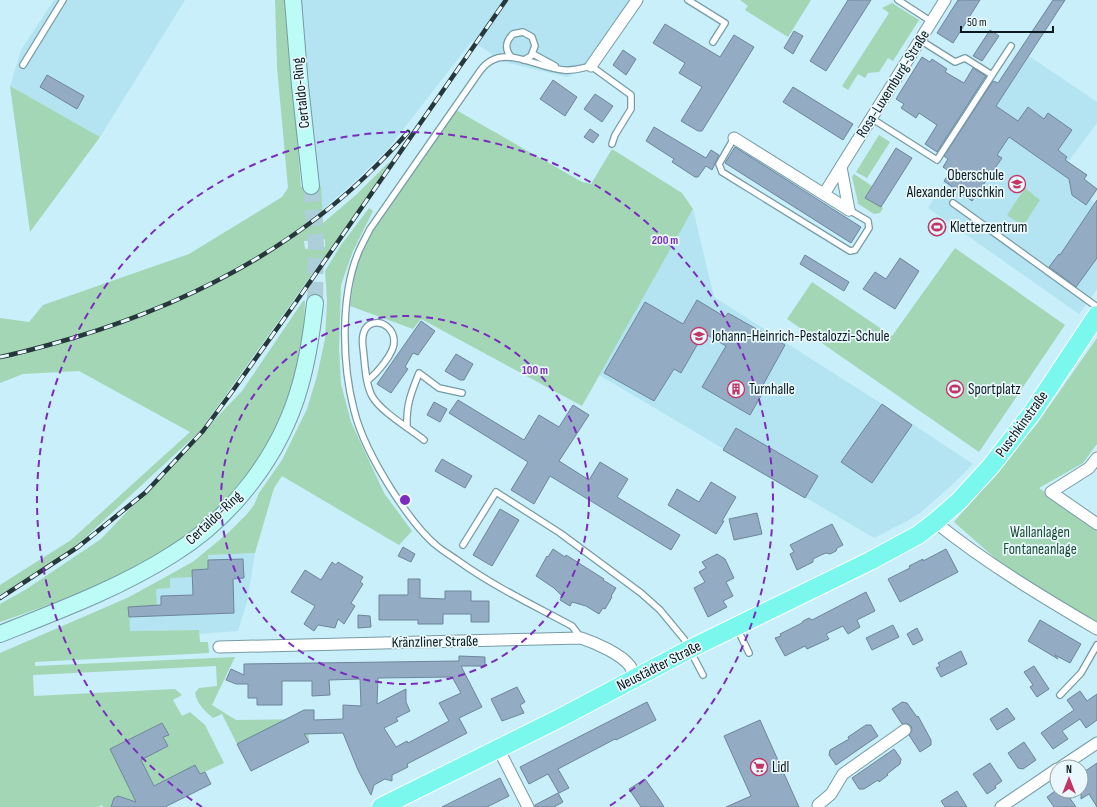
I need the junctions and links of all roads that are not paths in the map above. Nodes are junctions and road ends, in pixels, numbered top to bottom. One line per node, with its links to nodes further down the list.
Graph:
1 (63, 0): 14 (lane)
2 (293, 0): 22 (main road, Certaldo-Ring)
3 (636, 0): 15 (street)
4 (688, 0): 9 (lane)
5 (898, 0): 7 (lane)
6 (946, 0): 7 (street, Rosa-Luxemburg-Straße)
7 (932, 22): 8 (street, Rosa-Luxemburg-Straße)
8 (920, 40): 17 (lane); 18 (street, Rosa-Luxemburg-Straße)
9 (713, 42)
10 (1011, 46): 17 (lane)
11 (533, 54): 12 (lane); 13 (lane); 16 (lane)
12 (511, 57): 13 (lane); 40 (lane)
13 (523, 60): 16 (lane)
14 (23, 65)
15 (591, 66): 16 (lane); 20 (lane)
16 (564, 70)
17 (992, 75): 18 (lane)
18 (871, 118): 21 (street, Rosa-Luxemburg-Straße)
19 (734, 138): 23 (street); 25 (lane)
20 (612, 144)
21 (841, 167): 23 (street, Rosa-Luxemburg-Straße); 25 (street)
22 (311, 186)
23 (824, 194): 25 (street)
24 (953, 203): 27 (lane)
25 (849, 210)
26 (315, 303): 39 (main road, Certaldo-Ring)
27 (1097, 306)
28 (1097, 315): 34 (main road, Puschkinstraße)
29 (367, 381): 29 (lane); 31 (lane)
30 (462, 393): 31 (lane)
31 (408, 427): 32 (lane)
32 (424, 440)
33 (1097, 458): 35 (street)
34 (935, 522): 37 (main road, Neustädter Straße); 38 (street)
35 (1097, 524)
36 (463, 545): 43 (lane)
37 (737, 627): 43 (main road, Neustädter Straße); 44 (lane)
38 (1097, 629)
39 (0, 634)
40 (581, 638): 42 (street, Kränzliner Straße); 46 (street, Kränzliner Straße)
41 (1097, 645): 47 (lane)
42 (219, 647)
43 (690, 649): 45 (lane); 46 (main road, Neustädter Straße)
44 (748, 653)
45 (703, 675)
46 (636, 677): 50 (main road, Neustädter Straße)
47 (1060, 695)
48 (905, 730): 53 (street)
49 (1097, 743): 51 (street)
50 (498, 748): 54 (main road, Neustädter Straße); 55 (street)
51 (1073, 759)
52 (1049, 774): 56 (street)
53 (818, 804)
54 (381, 807)
55 (528, 807)
56 (1001, 807)

